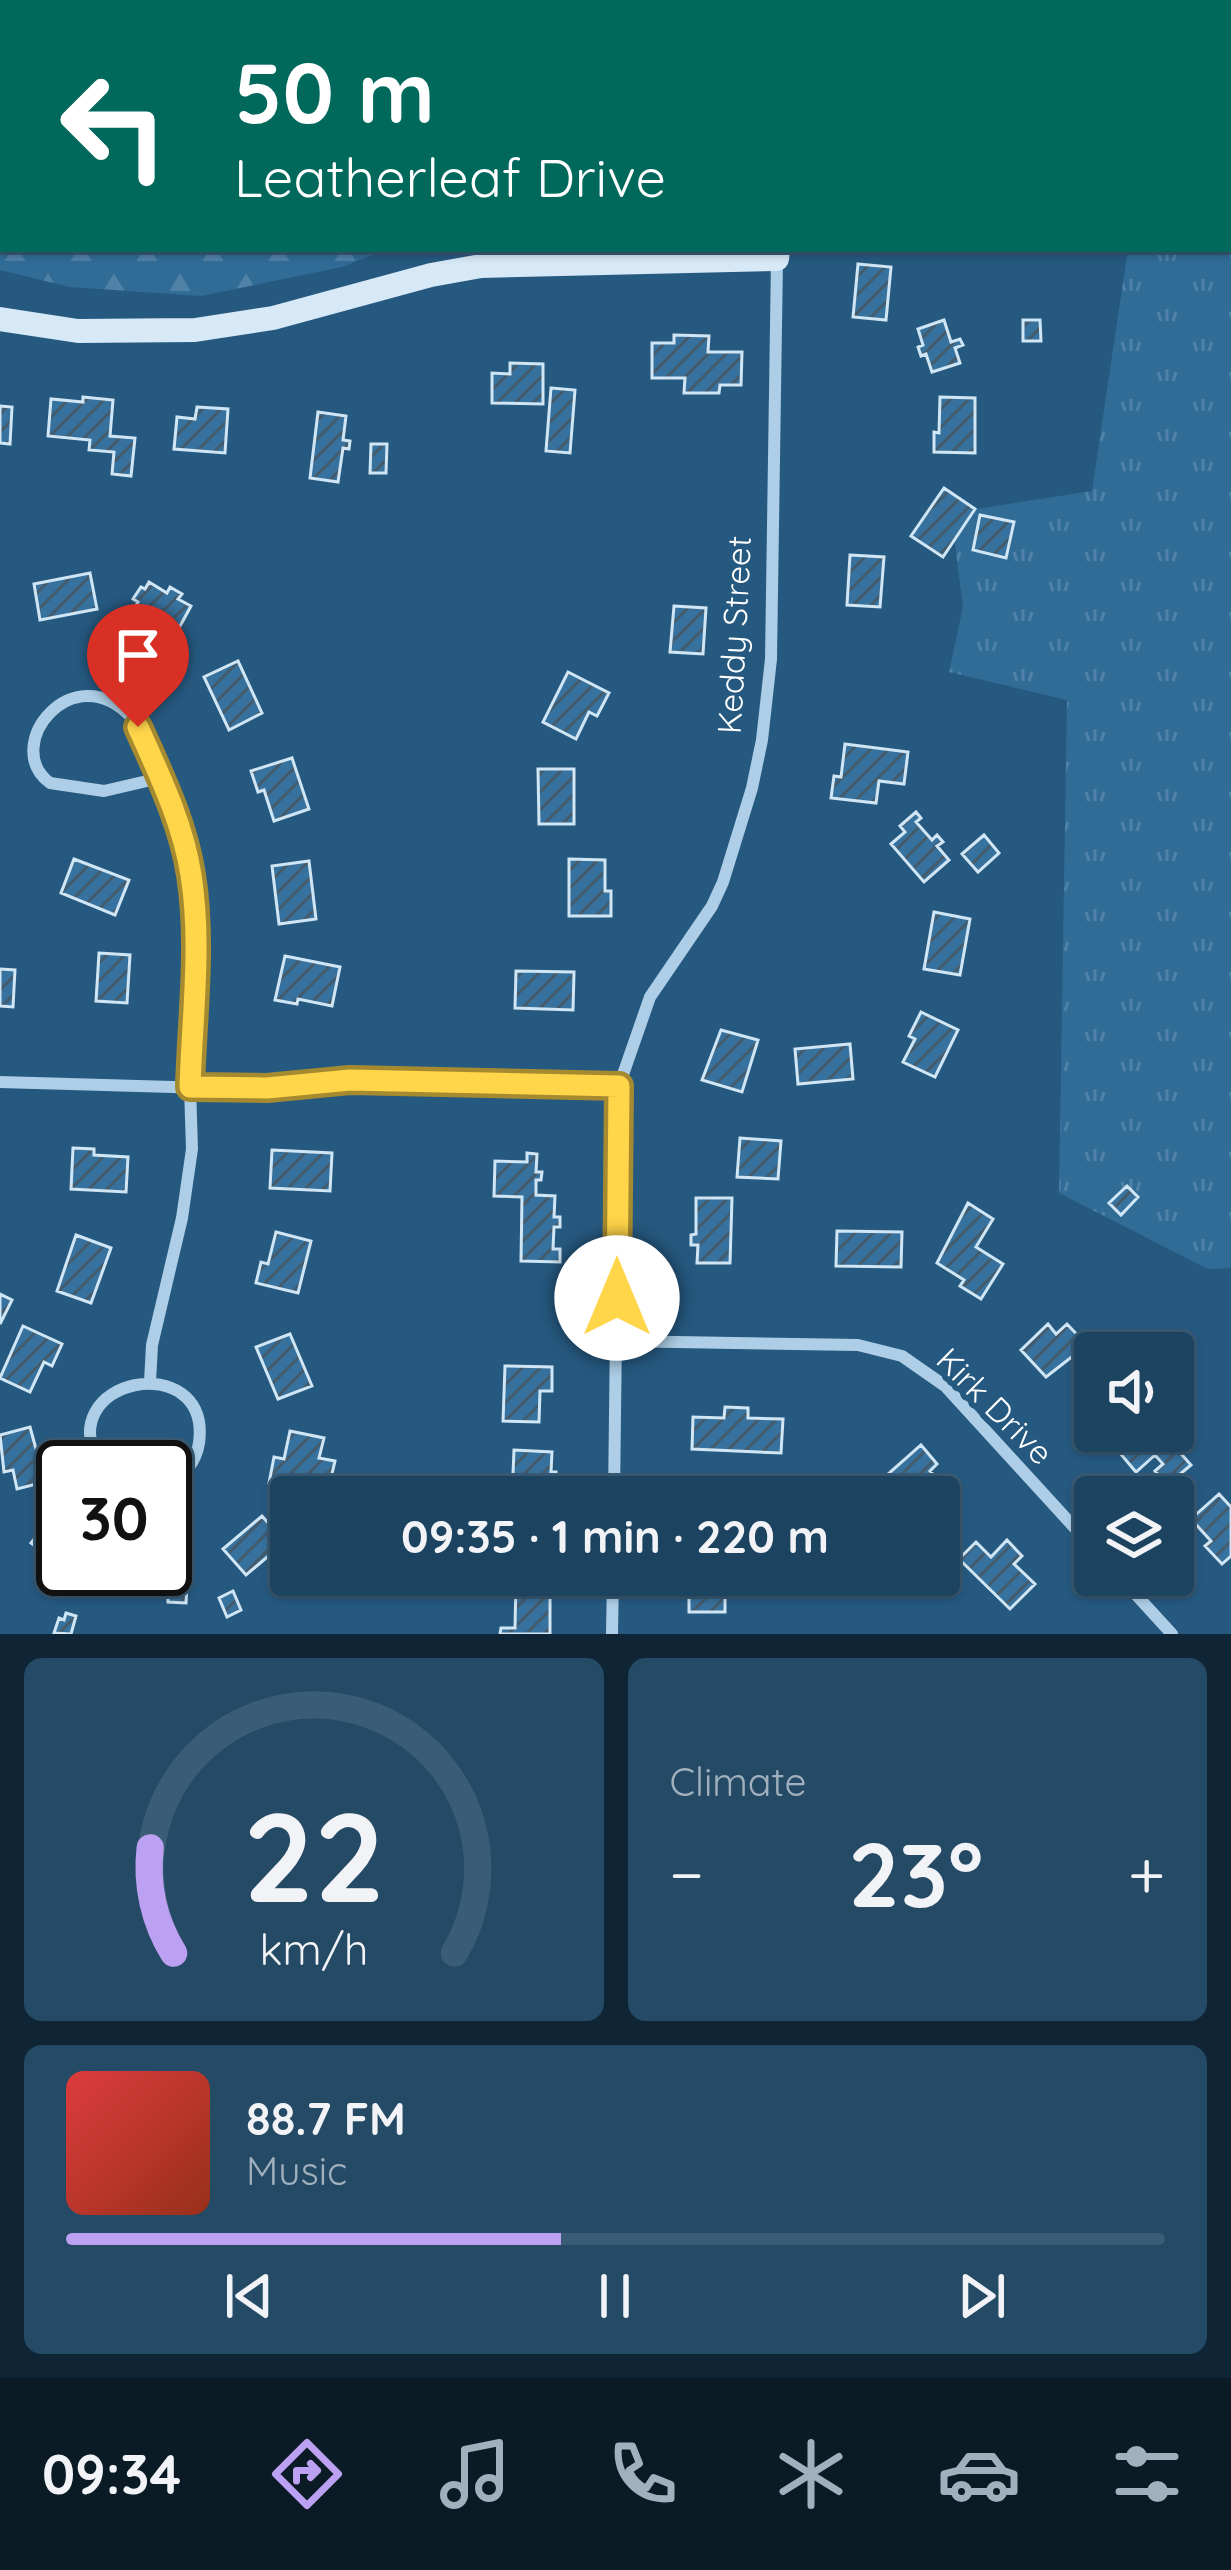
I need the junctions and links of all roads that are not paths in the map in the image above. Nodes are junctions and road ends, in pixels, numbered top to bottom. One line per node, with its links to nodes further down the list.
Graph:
1 (778, 254): 2 (street); 5 (street, Keddy Street)
2 (0, 323)
3 (160, 778): 3 (street); 6 (street)
4 (0, 1082): 6 (street)
5 (619, 1086): 6 (street); 7 (street, Keddy Street)
6 (190, 1087): 8 (street)
7 (616, 1341): 11 (street, Keddy Street); 12 (street, Kirk Drive)
8 (150, 1382): 9 (street); 10 (street)
9 (91, 1440)
10 (192, 1461)
11 (614, 1476)
12 (1074, 1527)
13 (613, 1596): 15 (street)
14 (1137, 1596): 16 (street)
15 (612, 1634)
16 (1172, 1634)

